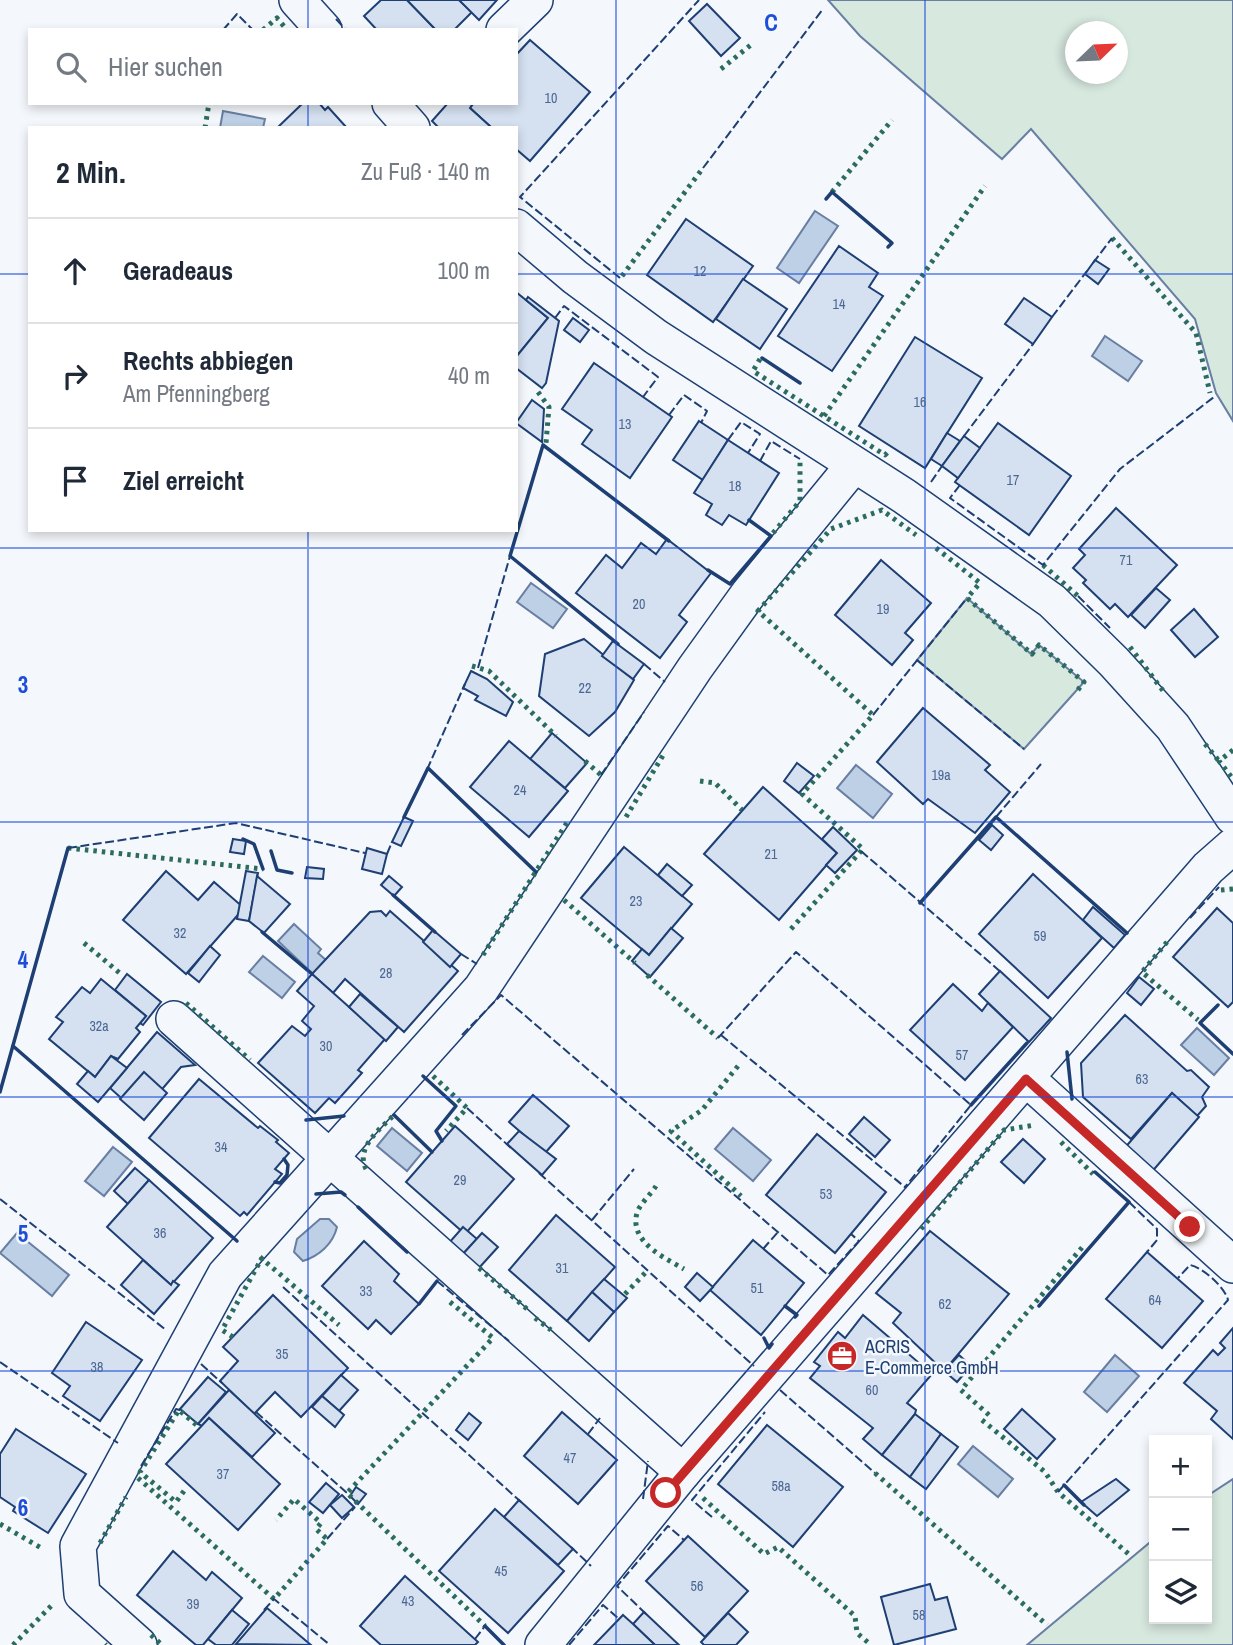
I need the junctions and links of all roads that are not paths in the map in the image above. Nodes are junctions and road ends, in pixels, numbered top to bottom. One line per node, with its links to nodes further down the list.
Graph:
1 (298, 0): 3 (street)
2 (535, 0): 4 (street)
3 (322, 28)
4 (507, 28)
5 (518, 229): 6 (street)
6 (852, 466): 7 (street); 11 (street)
7 (1233, 817)
8 (1233, 846): 10 (street)
9 (174, 1019): 11 (street)
10 (1026, 1079): 12 (street); 13 (street)
11 (328, 1157): 13 (street); 14 (street)
12 (1233, 1265)
13 (682, 1472): 15 (street)
14 (139, 1645)
15 (543, 1645)

